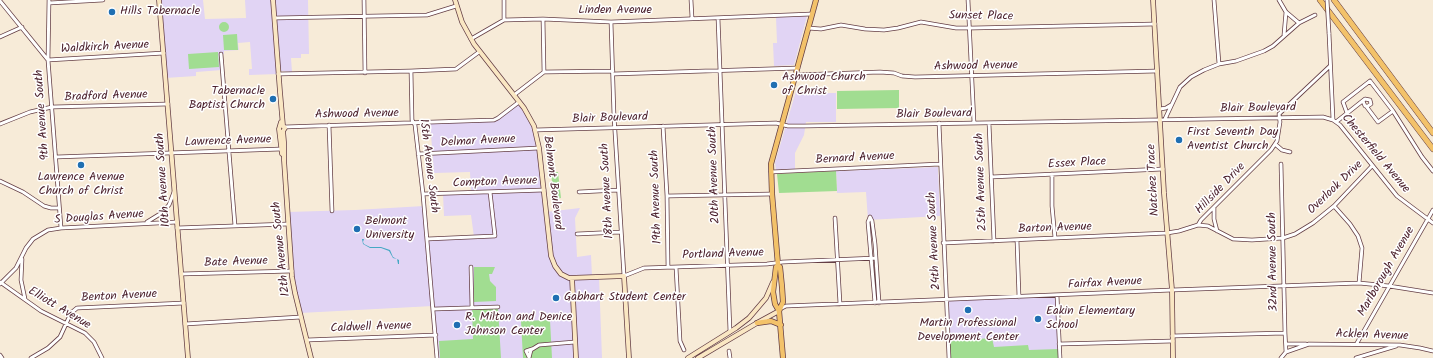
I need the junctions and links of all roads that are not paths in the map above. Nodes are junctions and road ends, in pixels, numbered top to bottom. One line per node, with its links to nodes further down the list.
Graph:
1 (103, 0): 17 (street)
2 (159, 0): 38 (main road, 10th Avenue South)
3 (273, 0): 23 (main road, 12th Avenue South)
4 (364, 0): 21 (street)
5 (454, 0): 18 (main road, Belmont Boulevard)
6 (504, 0): 27 (street)
7 (691, 0): 24 (street)
8 (816, 0): 20 (main road)
9 (968, 0): 33 (street, 25th Avenue South)
10 (1153, 0): 30 (main road, Natchez Trace)
11 (1214, 0): 41 (street)
12 (1279, 0): 19 (street)
13 (1320, 0): 84 (highway)
14 (1327, 0): 42 (street, Chesterfield Avenue, bridge)
15 (1334, 0): 80 (highway)
16 (0, 1): 31 (street)
17 (49, 2): 40 (street, 9th Avenue South)
18 (456, 6): 21 (street); 36 (main road, Belmont Boulevard)
19 (1286, 12): 29 (street); 34 (street)
20 (812, 14): 25 (street, Linden Avenue); 32 (main road)
21 (364, 15): 23 (street); 46 (street)
22 (1315, 15): 29 (street)
23 (275, 18): 50 (main road, 12th Avenue South)
24 (692, 18): 25 (street, Linden Avenue); 28 (street, Linden Avenue)
25 (718, 18): 45 (street, 20th Avenue South)
26 (543, 19): 27 (street, Linden Avenue); 28 (street, Linden Avenue); 47 (street)
27 (504, 20): 36 (street, Linden Avenue)
28 (611, 22): 49 (street, 18th Avenue South)
29 (1299, 23): 34 (street)
30 (1155, 24): 33 (street, Sunset Place); 48 (main road, Natchez Trace)
31 (22, 27): 35 (street); 40 (street)
32 (808, 28): 33 (street, Sunset Place); 43 (main road)
33 (970, 28): 52 (street, 25th Avenue South)
34 (1284, 35): 41 (street)
35 (0, 37)
36 (471, 38): 37 (main road, Belmont Boulevard)
37 (479, 52): 44 (street); 53 (main road, Belmont Boulevard)
38 (164, 53): 40 (street, Waldkirch Avenue); 56 (main road, 10th Avenue South)
39 (221, 54): 85 (street)
40 (48, 60): 59 (street, 9th Avenue South)
41 (1219, 64): 57 (street)
42 (1330, 66): 64 (street); 67 (street, Chesterfield Avenue)
43 (798, 68): 45 (street); 51 (main road)
44 (411, 71): 46 (street); 68 (street, 15th Avenue South)
45 (720, 71): 49 (street); 72 (street, 20th Avenue South)
46 (365, 72): 50 (street)
47 (544, 72): 49 (street); 53 (street)
48 (1157, 72): 52 (street, Ashwood Avenue); 60 (main road, Natchez Trace)
49 (613, 73): 77 (street, 18th Avenue South)
50 (278, 74): 78 (main road, 12th Avenue South)
51 (796, 75): 52 (street, Ashwood Avenue); 75 (main road)
52 (972, 76): 69 (street, 25th Avenue South)
53 (514, 95): 55 (main road, Belmont Boulevard)
54 (1363, 101): 58 (street); 58 (street); 63 (street)
55 (520, 102): 68 (street, Ashwood Avenue); 79 (main road, Belmont Boulevard)
56 (168, 104): 59 (street, Bradford Avenue); 86 (main road, 10th Avenue South)
57 (1172, 104): 60 (street); 61 (street)
58 (1366, 106): 62 (street)
59 (52, 108): 71 (street, Bradford Avenue); 89 (street, 9th Avenue South)
60 (1160, 109): 65 (main road, Natchez Trace)
61 (1170, 109): 65 (street); 66 (street)
62 (1393, 111): 63 (street); 95 (street)
63 (1347, 113): 67 (street)
64 (1279, 117): 66 (street, Blair Boulevard); 67 (street, Blair Boulevard); 81 (street, Hillside Drive)
65 (1163, 119): 66 (street, Blair Boulevard); 70 (street, Blair Boulevard); 94 (main road, Natchez Trace)
66 (1172, 119)
67 (1335, 121): 93 (street, Chesterfield Avenue)
68 (414, 123): 74 (street, Ashwood Avenue); 88 (street, 15th Avenue South)
69 (974, 123): 70 (street, Blair Boulevard); 73 (street, Blair Boulevard)
70 (989, 123): 98 (street, 25th Avenue South)
71 (0, 124)
72 (722, 124): 75 (street, Blair Boulevard); 76 (street, Blair Boulevard); 106 (street, 20th Avenue South)
73 (939, 124): 75 (street, Blair Boulevard); 91 (street, 24th Avenue South)
74 (329, 125): 78 (street, Ashwood Avenue); 113 (street)
75 (782, 125): 96 (main road)
76 (663, 126): 77 (street, Blair Boulevard); 108 (street, 19th Avenue South)
77 (615, 127): 79 (street, Blair Boulevard); 101 (street, 18th Avenue South)
78 (282, 128): 83 (main road, 12th Avenue South); 90 (main road, 12th Avenue South)
79 (535, 130): 82 (main road, Belmont Boulevard)
80 (1433, 131)
81 (1275, 144): 87 (street); 111 (street, Hillside Drive)
82 (539, 148): 88 (street, Delmar Avenue); 100 (main road, Belmont Boulevard)
83 (281, 149): 85 (street, Lawrence Avenue); 90 (main road, 12th Avenue South)
84 (1433, 149)
85 (229, 150): 86 (street, Lawrence Avenue); 121 (street)
86 (172, 152): 89 (street, Lawrence Avenue); 102 (main road, 10th Avenue South)
87 (1290, 152)
88 (418, 154): 105 (street, 15th Avenue South)
89 (56, 157): 110 (street, 9th Avenue South)
90 (284, 160): 119 (main road, 12th Avenue South)
91 (940, 164): 96 (street, Bernard Avenue); 133 (street, 24th Avenue South)
92 (1281, 164): 129 (street, 32nd Avenue South)
93 (1372, 166): 109 (street, Overlook Drive); 115 (street, Chesterfield Avenue)
94 (1162, 169): 97 (street, Essex Place); 126 (main road, Natchez Trace)
95 (1433, 171)
96 (771, 172): 107 (main road)
97 (1052, 174): 98 (street, Essex Place); 128 (street)
98 (992, 178): 132 (street, 25th Avenue South)
99 (0, 182): 110 (street)
100 (544, 190): 103 (street, Compton Avenue); 145 (main road, Belmont Boulevard)
101 (618, 190): 104 (street); 125 (street, 18th Avenue South)
102 (174, 192): 116 (main road, 10th Avenue South); 117 (street)
103 (490, 192): 105 (street, Compton Avenue); 130 (street)
104 (579, 192)
105 (423, 194): 130 (street, 15th Avenue South)
106 (724, 194): 107 (street); 108 (street); 138 (street, 20th Avenue South)
107 (772, 194): 137 (main road)
108 (667, 196): 140 (street, 19th Avenue South)
109 (1334, 206): 129 (street, Overlook Drive); 148 (street)
110 (59, 208): 122 (street, 9th Avenue South)
111 (1214, 208): 120 (street, Hillside Drive); 124 (street)
112 (1433, 210): 115 (street, Marlborough Avenue)
113 (332, 211)
114 (835, 218): 136 (street)
115 (1428, 219): 118 (street, Chesterfield Avenue); 150 (street, Marlborough Avenue)
116 (177, 222): 117 (street, S Douglas Avenue); 123 (main road, 10th Avenue South)
117 (145, 223): 122 (street, S Douglas Avenue)
118 (1433, 223)
119 (288, 224): 121 (street); 142 (main road, 12th Avenue South)
120 (1198, 225): 124 (street, Overlook Drive); 126 (street, Hillside Drive)
121 (235, 226): 123 (street)
122 (61, 228): 134 (street, S Douglas Avenue)
123 (178, 228): 143 (main road, 10th Avenue South)
124 (1217, 231): 129 (street, Overlook Drive)
125 (620, 232): 127 (street); 144 (street, 18th Avenue South)
126 (1167, 233): 128 (street, Barton Avenue); 151 (main road, Natchez Trace)
127 (576, 234)
128 (1055, 238): 131 (street, Barton Avenue)
129 (1283, 238): 149 (street, 32nd Avenue South)
130 (427, 239): 162 (street, 15th Avenue South)
131 (1016, 240): 132 (street, Barton Avenue); 154 (street)
132 (994, 241): 133 (street, Barton Avenue)
133 (943, 243): 156 (street, 24th Avenue South)
134 (22, 256): 147 (street, S Douglas Avenue); 155 (street)
135 (874, 258): 135 (street); 136 (street, Portland Avenue); 158 (street)
136 (838, 259): 137 (street, Portland Avenue); 159 (street)
137 (778, 264): 138 (street, Portland Avenue); 146 (main road); 163 (main road)
138 (727, 265): 141 (street, Portland Avenue); 169 (street, 20th Avenue South)
139 (471, 267): 161 (street)
140 (668, 267): 141 (street, Portland Avenue); 144 (street, Portland Avenue)
141 (676, 267): 180 (street)
142 (292, 271): 143 (street, Bate Avenue); 164 (main road, 12th Avenue South)
143 (181, 274): 157 (main road, 10th Avenue South)
144 (624, 276): 145 (main road, Portland Avenue); 193 (main road, 18th Avenue South)
145 (572, 278): 174 (main road)
146 (774, 280): 163 (main road); 169 (main road)
147 (0, 283): 155 (street, Elliott Avenue)
148 (1359, 283): 149 (street, Fairfax Avenue); 150 (street, Fairfax Avenue)
149 (1284, 285): 151 (street, Fairfax Avenue); 170 (street, 32nd Avenue South)
150 (1389, 286): 152 (street, Fairfax Avenue); 175 (street, Marlborough Avenue)
151 (1172, 290): 153 (street, Fairfax Avenue); 172 (main road, Natchez Trace)
152 (1433, 293)
153 (1057, 295): 154 (street, Fairfax Avenue); 176 (street)
154 (1019, 297): 156 (street, Fairfax Avenue)
155 (25, 299): 165 (street, Elliott Avenue)
156 (946, 300): 158 (street, Fairfax Avenue); 198 (street, 24th Avenue South)
157 (184, 303): 165 (street, Benton Avenue); 167 (main road, 10th Avenue South)
158 (877, 303): 159 (street, Fairfax Avenue)
159 (840, 304): 163 (street, Fairfax Avenue)
160 (498, 307): 161 (street)
161 (472, 308): 162 (street)
162 (434, 309): 171 (street, 15th Avenue South)
163 (779, 311): 166 (main road); 168 (main road)
164 (301, 317): 167 (street); 173 (main road, 12th Avenue South)
165 (67, 323): 186 (street, Benton Avenue); 187 (street, Elliott Avenue)
166 (757, 323): 168 (main road); 195 (main road)
167 (185, 324): 188 (main road, 10th Avenue South)
168 (781, 326): 197 (main road)
169 (730, 332): 194 (main road)
170 (1285, 333): 172 (street); 177 (street, 32nd Avenue South)
171 (436, 335): 173 (street, Caldwell Avenue); 190 (street, 15th Avenue South)
172 (1173, 339): 176 (street); 200 (main road, Natchez Trace)
173 (307, 340): 189 (main road, 12th Avenue South)
174 (575, 342): 191 (street); 192 (main road)
175 (1357, 343): 178 (street, Acklen Avenue); 179 (street, Acklen Avenue)
176 (1059, 344): 199 (street)
177 (1286, 344): 178 (street, Acklen Avenue); 183 (street, 32nd Avenue South)
178 (1310, 344): 183 (street, Acklen Avenue)
179 (1400, 345): 182 (street, Acklen Avenue); 202 (street)
180 (684, 350)
181 (729, 351): 196 (street)
182 (1433, 351)
183 (1286, 352): 201 (street)
184 (0, 355): 185 (street)
185 (2, 358)
186 (31, 358)
187 (102, 358)
188 (188, 358)
189 (311, 358)
190 (437, 358)
191 (529, 358)
192 (576, 358)
193 (628, 358)
194 (688, 358)
195 (698, 358)
196 (730, 358)
197 (783, 358)
198 (949, 358)
199 (1060, 358)
200 (1173, 358)
201 (1281, 358)
202 (1356, 358)

